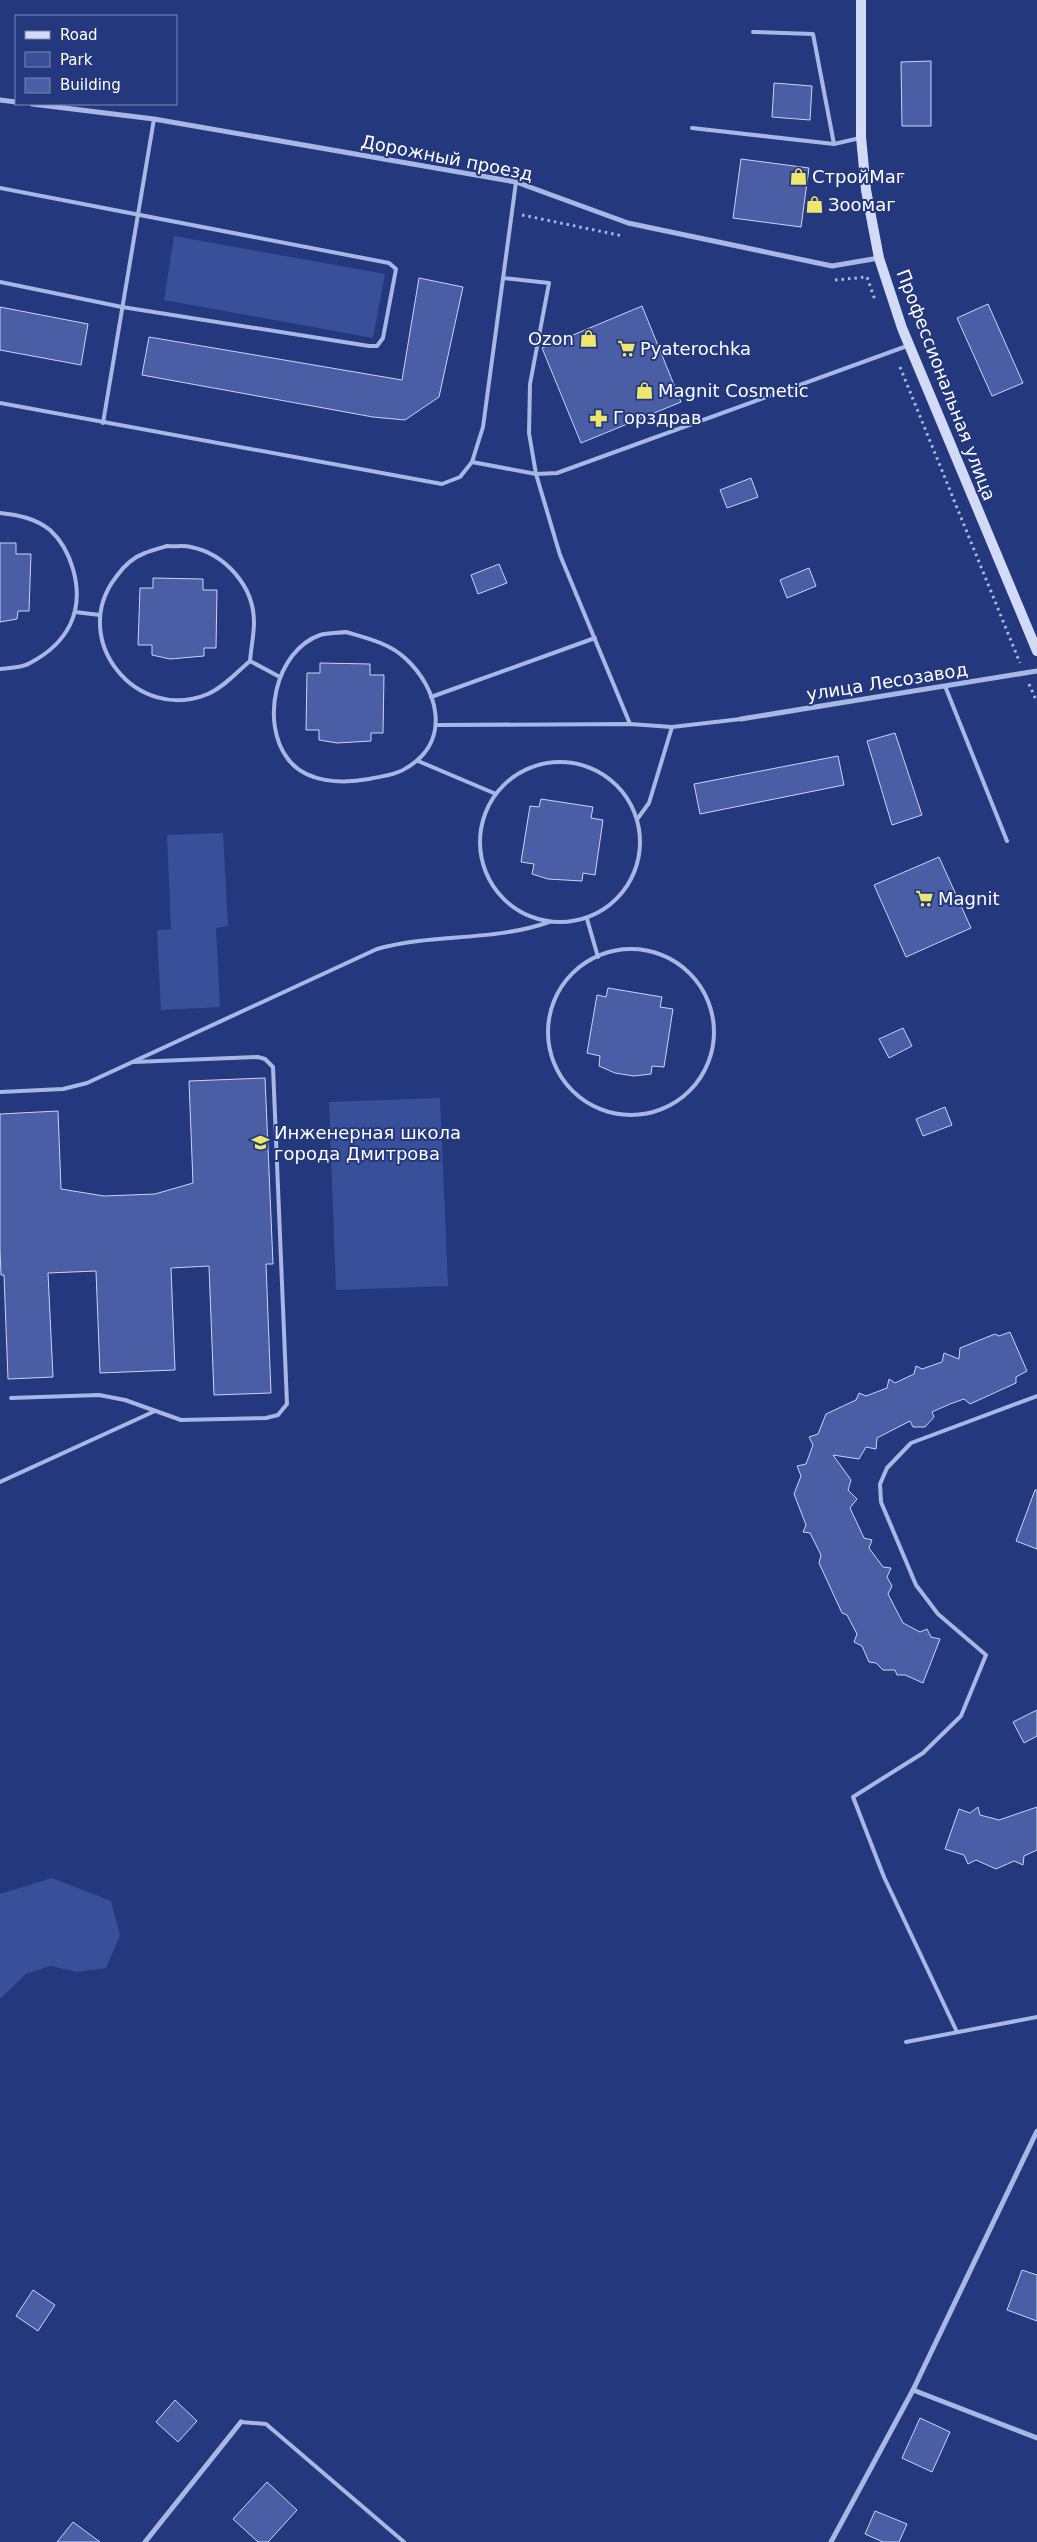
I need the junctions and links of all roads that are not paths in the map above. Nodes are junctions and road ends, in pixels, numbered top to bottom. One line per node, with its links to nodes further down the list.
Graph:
1 (861, 0): 8 (main road, Профессиональная улица)
2 (753, 32): 9 (lane)
3 (0, 100): 4 (street)
4 (15, 102)
5 (40, 105): 6 (street, Дорожный проезд)
6 (154, 119): 12 (street, Дорожный проезд); 14 (lane)
7 (692, 128): 9 (lane)
8 (861, 137): 9 (lane); 10 (main road, Профессиональная улица)
9 (834, 144)
10 (865, 175): 11 (lane); 15 (main road, Профессиональная улица)
11 (902, 176)
12 (516, 182): 15 (street, Дорожный проезд); 16 (lane)
13 (0, 188): 14 (lane)
14 (138, 213): 18 (lane); 18 (lane)
15 (879, 258): 19 (main road, Профессиональная улица)
16 (503, 278): 22 (lane); 23 (lane)
17 (0, 282): 18 (lane)
18 (122, 307): 21 (lane)
19 (909, 346): 23 (lane); 28 (main road, Профессиональная улица)
20 (0, 403): 21 (lane)
21 (103, 423): 22 (lane)
22 (472, 462): 23 (lane)
23 (536, 474): 27 (lane)
24 (0, 513): 25 (lane)
25 (75, 612): 26 (lane); 30 (lane)
26 (100, 615): 29 (lane); 29 (lane)
27 (595, 638): 34 (lane); 36 (lane)
28 (1037, 651)
29 (250, 661): 32 (lane)
30 (0, 669)
31 (1037, 671): 33 (street, улица Лесозавод)
32 (280, 677): 34 (lane); 39 (lane)
33 (945, 686): 35 (street, улица Лесозавод); 42 (lane)
34 (431, 697): 37 (lane)
35 (741, 719): 38 (lane)
36 (630, 724): 37 (lane); 38 (lane)
37 (438, 725): 39 (lane)
38 (672, 727): 41 (lane)
39 (418, 762): 40 (lane)
40 (496, 794): 41 (lane); 44 (lane)
41 (638, 818): 43 (lane)
42 (1006, 841)
43 (587, 919): 44 (lane); 45 (lane)
44 (549, 922): 46 (lane)
45 (598, 957): 45 (lane)
46 (134, 1062): 47 (lane); 50 (lane)
47 (0, 1092)
48 (1037, 1396): 53 (lane)
49 (11, 1398): 50 (lane)
50 (155, 1411): 51 (lane)
51 (0, 1482)
52 (1037, 2017): 53 (lane)
53 (957, 2032): 54 (lane)
54 (906, 2042)
55 (1037, 2131): 56 (street)
56 (913, 2390): 58 (street); 61 (street)
57 (241, 2422): 59 (street); 60 (lane)
58 (1037, 2438)
59 (145, 2542)
60 (404, 2542)
61 (831, 2542)

